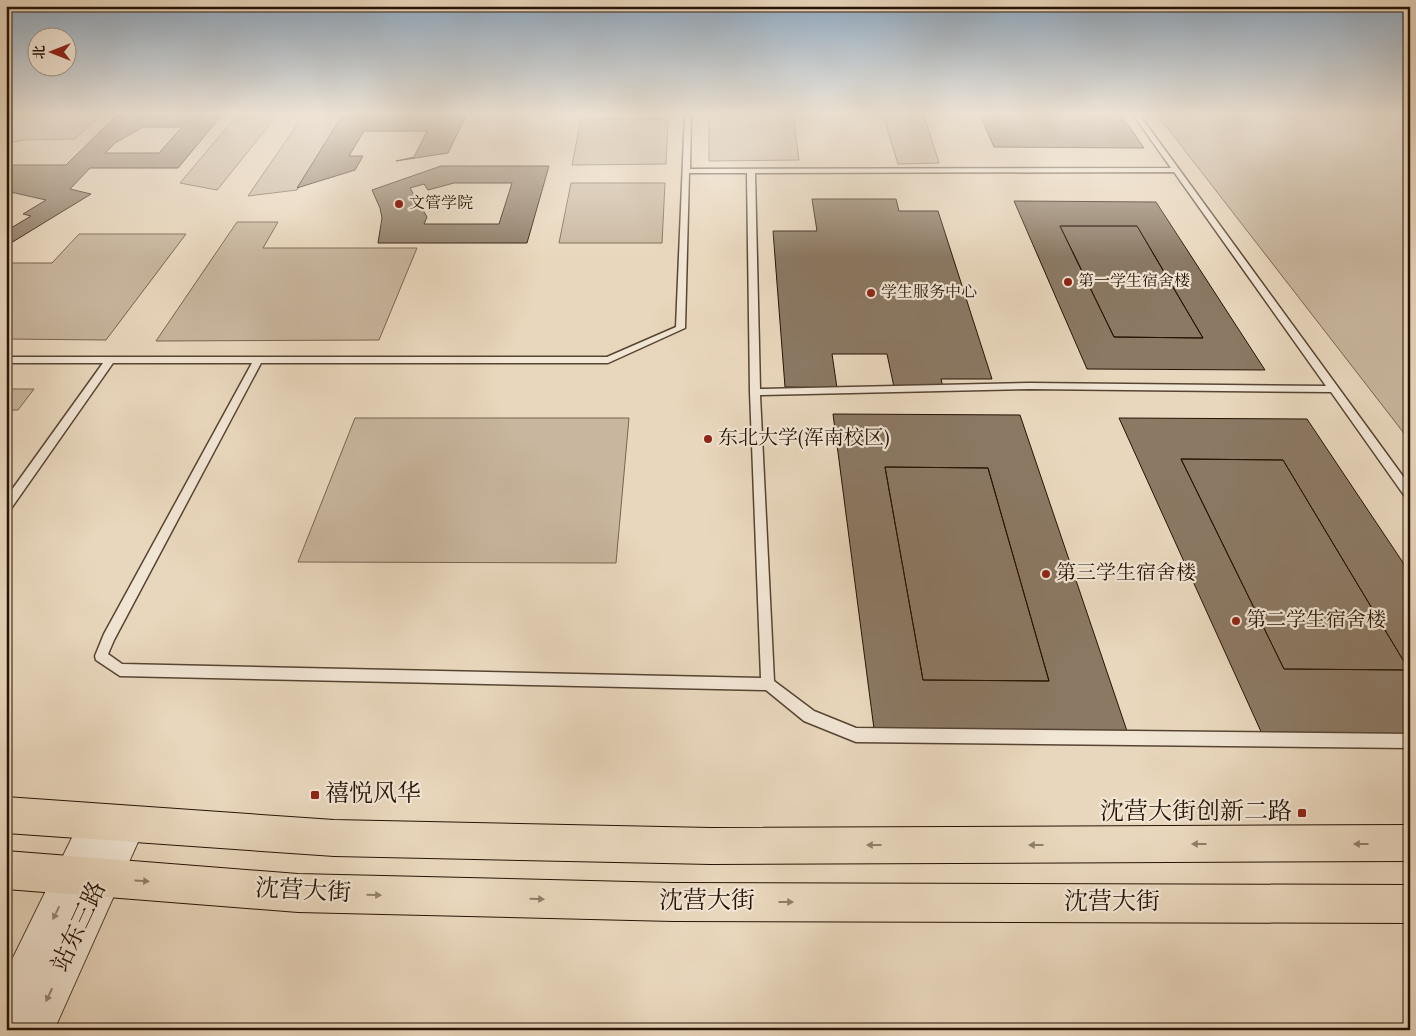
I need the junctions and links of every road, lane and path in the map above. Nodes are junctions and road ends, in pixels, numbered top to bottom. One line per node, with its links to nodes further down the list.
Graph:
1 (686, 161): 4 (lane)
2 (1170, 161): 3 (lane)
3 (1176, 170): 5 (lane); 9 (lane)
4 (686, 171): 5 (lane); 8 (lane)
5 (751, 171): 10 (lane)
6 (6, 360): 7 (lane)
7 (110, 360): 8 (lane); 12 (lane)
8 (258, 360): 13 (lane)
9 (1334, 389): 10 (lane); 11 (lane)
10 (755, 392): 13 (lane)
11 (1410, 495)
12 (6, 507)
13 (768, 684): 14 (lane)
14 (1410, 741)
15 (6, 815): 16 (main road)
16 (114, 823): 17 (main road, one-way to 16); 19 (street, 站东三路)
17 (1410, 844)
18 (6, 870): 19 (main road, 沈营大街)
19 (88, 877): 20 (main road, 沈营大街, one-way to 20); 21 (street, 站东三路, one-way to 21); 22 (street, 站东三路, one-way to 22)
20 (1410, 904)
21 (6, 1017)
22 (33, 1030)

